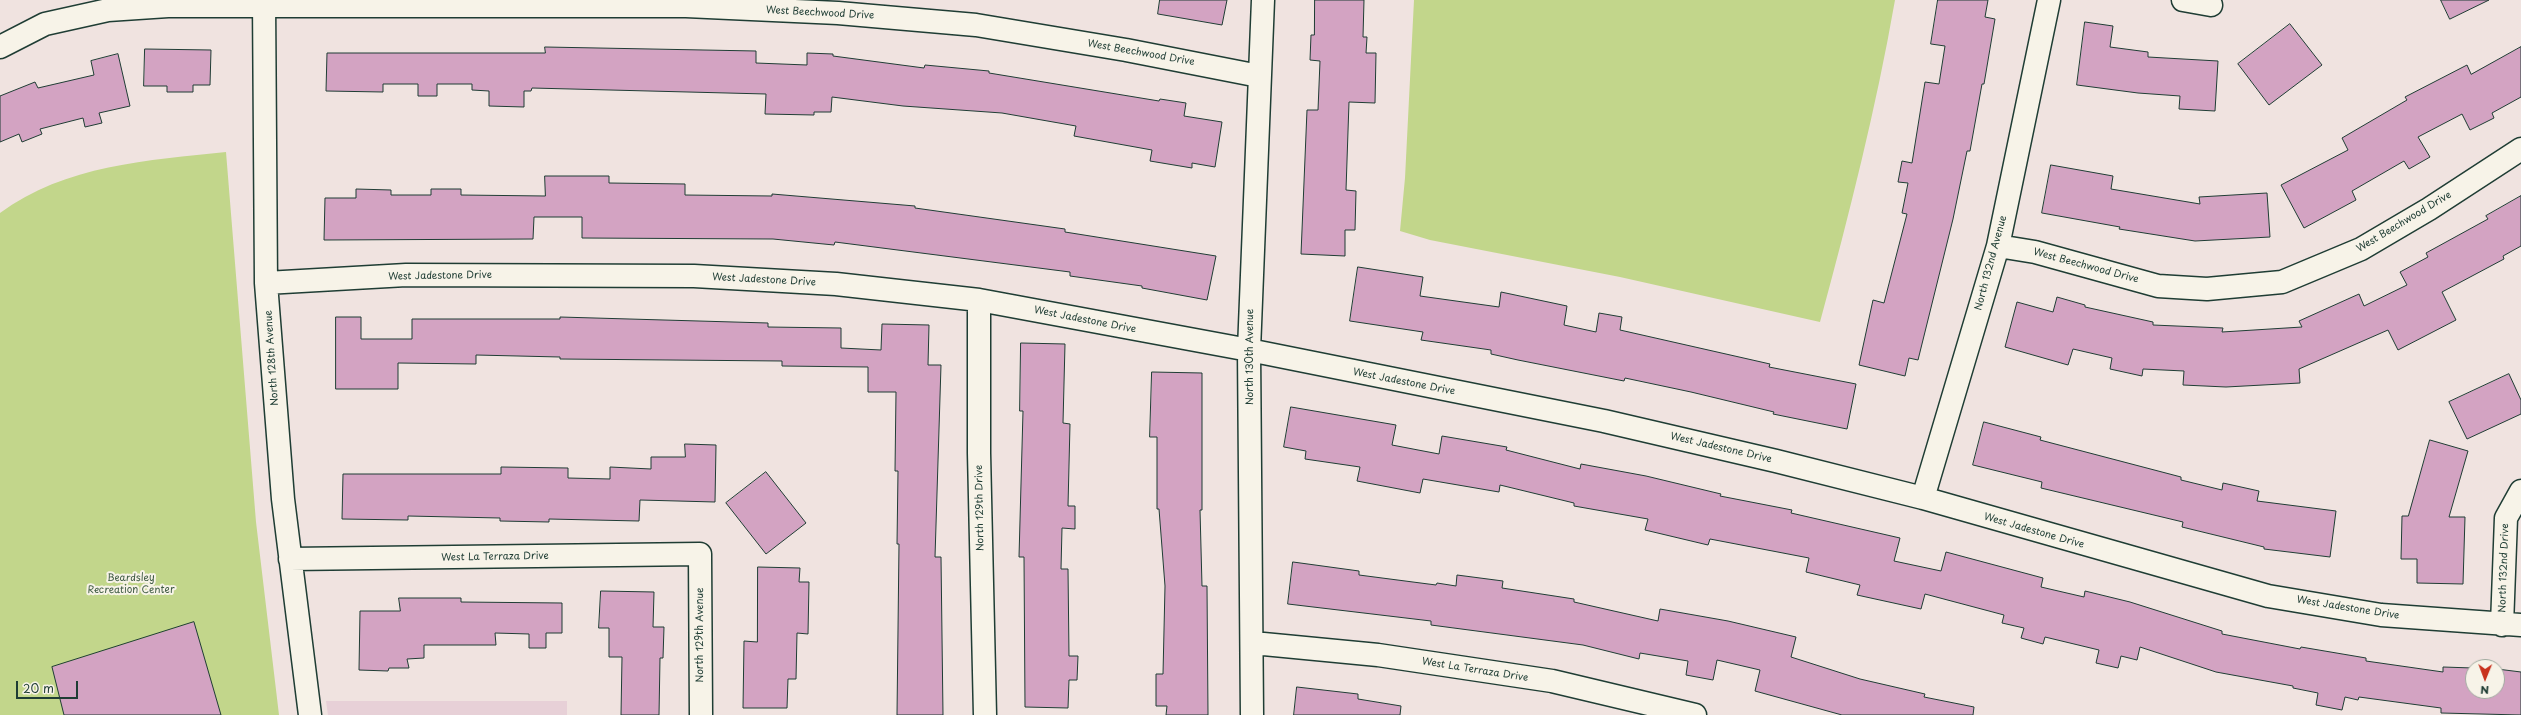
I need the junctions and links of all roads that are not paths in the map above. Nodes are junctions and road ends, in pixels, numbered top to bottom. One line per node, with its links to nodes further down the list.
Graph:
1 (1263, 0): 7 (street, North 130th Avenue)
2 (2049, 0): 9 (street, North 132nd Avenue)
3 (2183, 0): 5 (street)
4 (264, 3): 6 (street, West Beechwood Drive); 7 (street, West Beechwood Drive); 10 (street, North 128th Avenue)
5 (2211, 5)
6 (0, 47)
7 (1259, 76): 12 (street, North 130th Avenue)
8 (2521, 149): 9 (street, West Beechwood Drive)
9 (1998, 246): 14 (street, North 132nd Avenue)
10 (266, 283): 11 (street, West Jadestone Drive); 16 (street, North 128th Avenue)
11 (979, 300): 12 (street, West Jadestone Drive); 21 (street, North 129th Drive)
12 (1249, 350): 14 (street, West Jadestone Drive); 18 (street, North 130th Avenue)
13 (2521, 491): 17 (street, North 132nd Drive)
14 (1923, 498): 17 (street, West Jadestone Drive)
15 (700, 554): 16 (street, West La Terraza Drive); 20 (street, North 129th Avenue)
16 (290, 559): 19 (street, North 128th Avenue)
17 (2512, 625)
18 (1253, 643): 22 (street, North 130th Avenue); 23 (street, West La Terraza Drive)
19 (310, 715)
20 (700, 715)
21 (985, 715)
22 (1252, 715)
23 (1695, 715)

